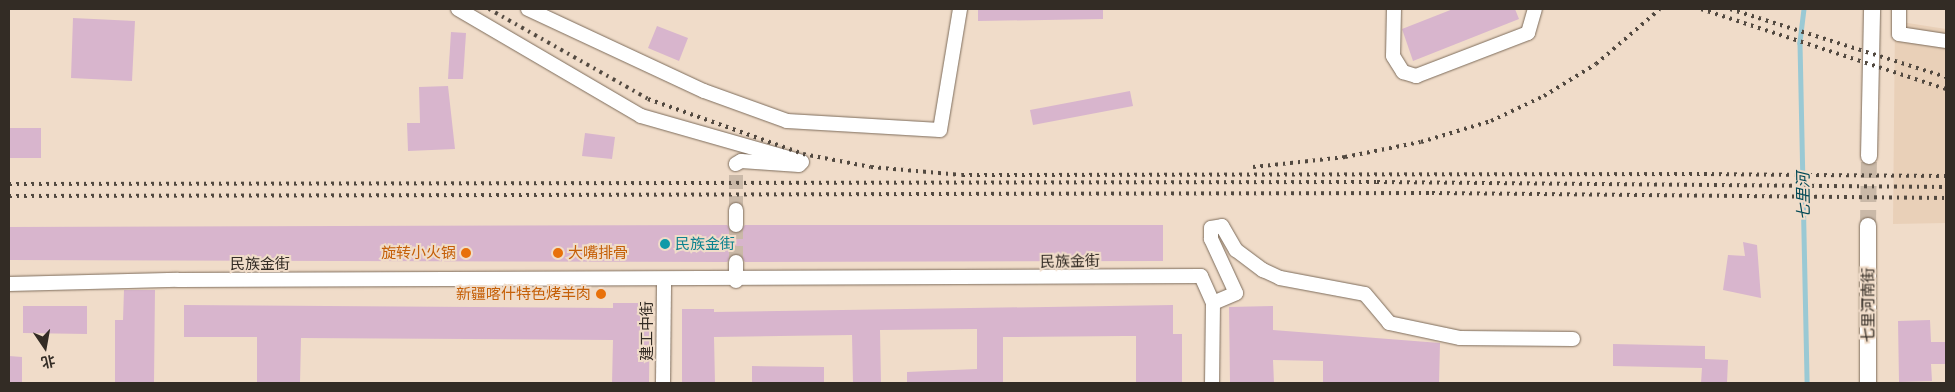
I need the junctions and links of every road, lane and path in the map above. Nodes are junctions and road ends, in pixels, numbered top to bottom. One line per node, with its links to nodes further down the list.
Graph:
1 (458, 9): 10 (street)
2 (528, 9): 3 (street)
3 (960, 9)
4 (1394, 9): 5 (street)
5 (1535, 9)
6 (1872, 9): 9 (street)
7 (1899, 9): 8 (street)
8 (1946, 41)
9 (1869, 156)
10 (736, 164)
11 (736, 210): 12 (street)
12 (736, 225)
13 (1868, 226): 22 (street, 七里河南街)
14 (736, 262): 16 (street)
15 (664, 280): 16 (street, 民族金街); 17 (street, 民族金街); 20 (street, 建工中街)
16 (736, 280): 18 (street, 民族金街)
17 (9, 284)
18 (1213, 303): 19 (street); 21 (street)
19 (1572, 339)
20 (663, 383)
21 (1212, 383)
22 (1868, 383)

